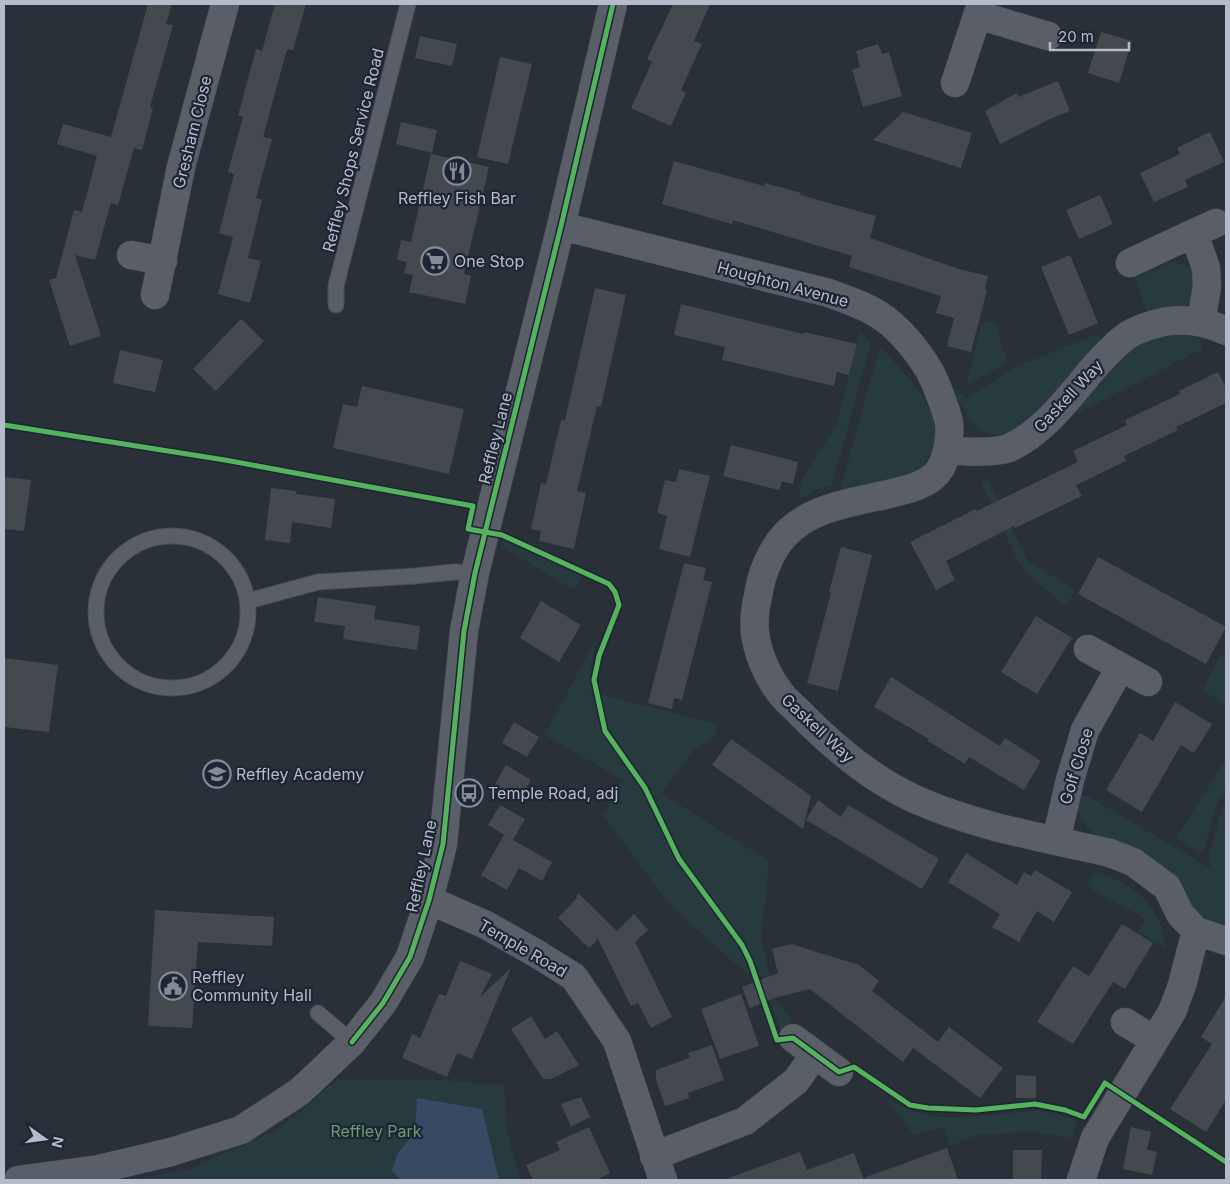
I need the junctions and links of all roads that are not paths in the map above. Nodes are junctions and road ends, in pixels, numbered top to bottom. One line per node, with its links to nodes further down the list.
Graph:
1 (225, 4): 9 (street, Gresham Close)
2 (408, 4): 12 (lane, Reffley Shops Service Road)
3 (613, 4): 7 (street, Reffley Lane)
4 (979, 9): 5 (street); 6 (street)
5 (1048, 36)
6 (955, 84)
7 (560, 226): 15 (street, Houghton Avenue); 16 (street, Reffley Lane)
8 (131, 255): 9 (street)
9 (163, 261): 11 (street, Gresham Close)
10 (1130, 263): 13 (street)
11 (155, 295)
12 (336, 305)
13 (1201, 322): 14 (street, Gaskell Way); 15 (street, Gaskell Way)
14 (1226, 331)
15 (949, 450): 21 (street, Gaskell Way)
16 (475, 573): 17 (lane); 22 (street, Reffley Lane)
17 (248, 601): 17 (lane)
18 (1088, 649): 19 (street)
19 (1120, 668): 20 (street); 21 (street, Golf Close)
20 (1148, 682)
21 (1056, 841): 23 (street, Gaskell Way)
22 (429, 900): 29 (street, Reffley Lane); 32 (street, Temple Road)
23 (1196, 931): 24 (street, Gaskell Way); 28 (street)
24 (1226, 941)
25 (318, 1013): 29 (lane)
26 (1125, 1022): 28 (street)
27 (793, 1038): 30 (street)
28 (1154, 1040): 34 (street)
29 (352, 1042): 33 (street, Reffley Lane)
30 (815, 1054): 31 (street); 32 (street, Temple Road)
31 (839, 1072)
32 (658, 1168)
33 (18, 1180)
34 (1081, 1180)

